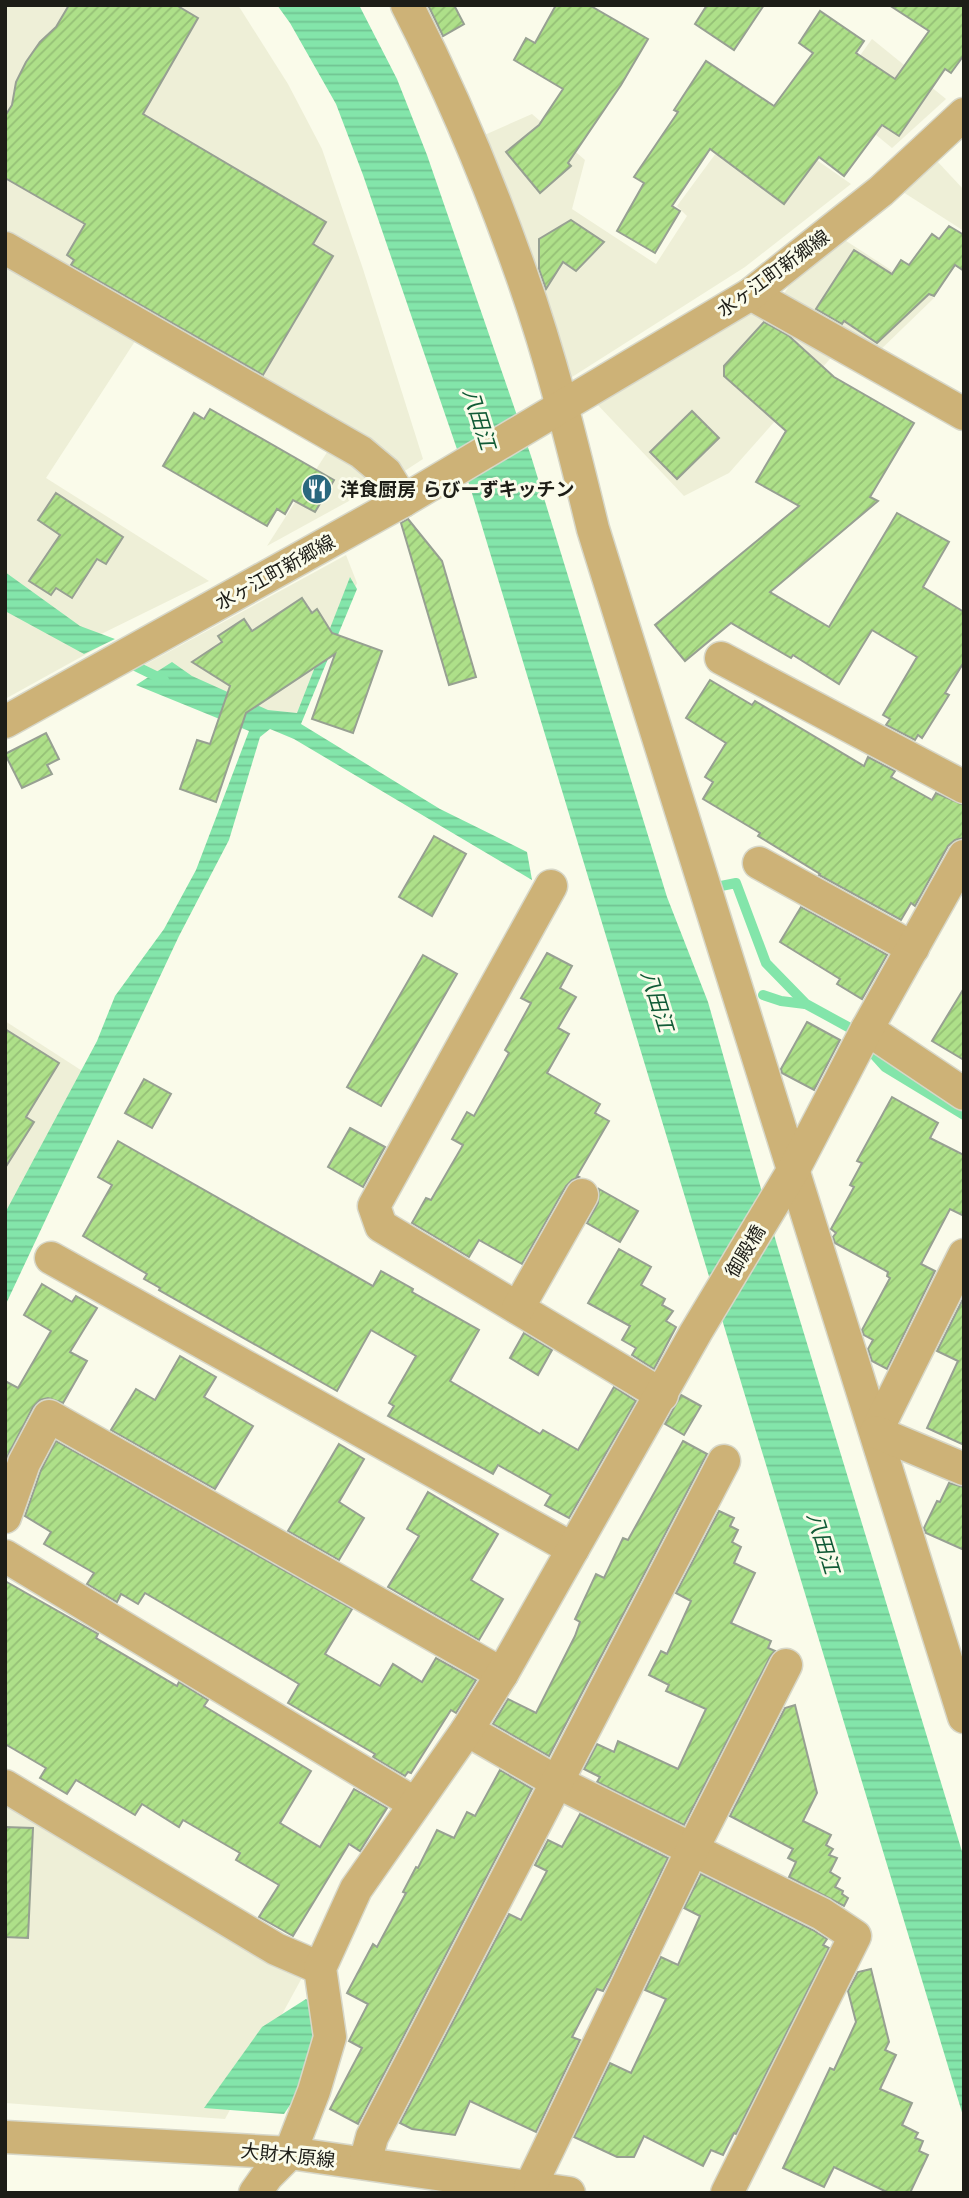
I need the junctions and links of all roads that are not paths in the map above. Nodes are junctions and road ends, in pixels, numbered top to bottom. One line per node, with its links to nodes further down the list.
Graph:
1 (407, 5): 5 (street)
2 (964, 114): 4 (street, 水ヶ江町新郷線)
3 (5, 248): 7 (street)
4 (751, 294): 5 (street, 水ヶ江町新郷線); 6 (street)
5 (562, 407): 7 (street, 水ヶ江町新郷線); 17 (street)
6 (964, 414)
7 (403, 500): 9 (street, 水ヶ江町新郷線)
8 (721, 658): 10 (street)
9 (5, 722)
10 (964, 787)
11 (964, 856): 14 (street, 御殿橋)
12 (759, 863): 14 (street)
13 (551, 886): 21 (street)
14 (913, 948): 15 (street, 御殿橋)
15 (861, 1040): 16 (street); 17 (street, 御殿橋)
16 (964, 1094)
17 (794, 1169): 22 (street, 御殿橋); 23 (street)
18 (582, 1195): 21 (street)
19 (964, 1255): 23 (street)
20 (51, 1258): 27 (street)
21 (518, 1308): 22 (street)
22 (662, 1395): 27 (street, 御殿橋)
23 (876, 1432): 25 (street); 31 (street)
24 (724, 1461): 33 (street)
25 (964, 1469)
26 (5, 1517): 30 (street)
27 (573, 1549): 30 (street, 御殿橋)
28 (5, 1556): 35 (street)
29 (786, 1665): 36 (street)
30 (502, 1674): 32 (street, 御殿橋)
31 (964, 1717)
32 (467, 1730): 33 (street); 35 (street, 御殿橋)
33 (557, 1782): 36 (street); 40 (street)
34 (5, 1786): 37 (street)
35 (415, 1803): 37 (street, 御殿橋)
36 (693, 1848): 41 (street); 44 (street)
37 (320, 1968): 39 (street)
38 (5, 2137): 39 (street, 大財木原線)
39 (290, 2153): 40 (street, 大財木原線); 42 (street)
40 (365, 2163): 41 (street, 大財木原線)
41 (530, 2187): 43 (street, 大財木原線)
42 (255, 2193)
43 (569, 2193)
44 (727, 2193)

